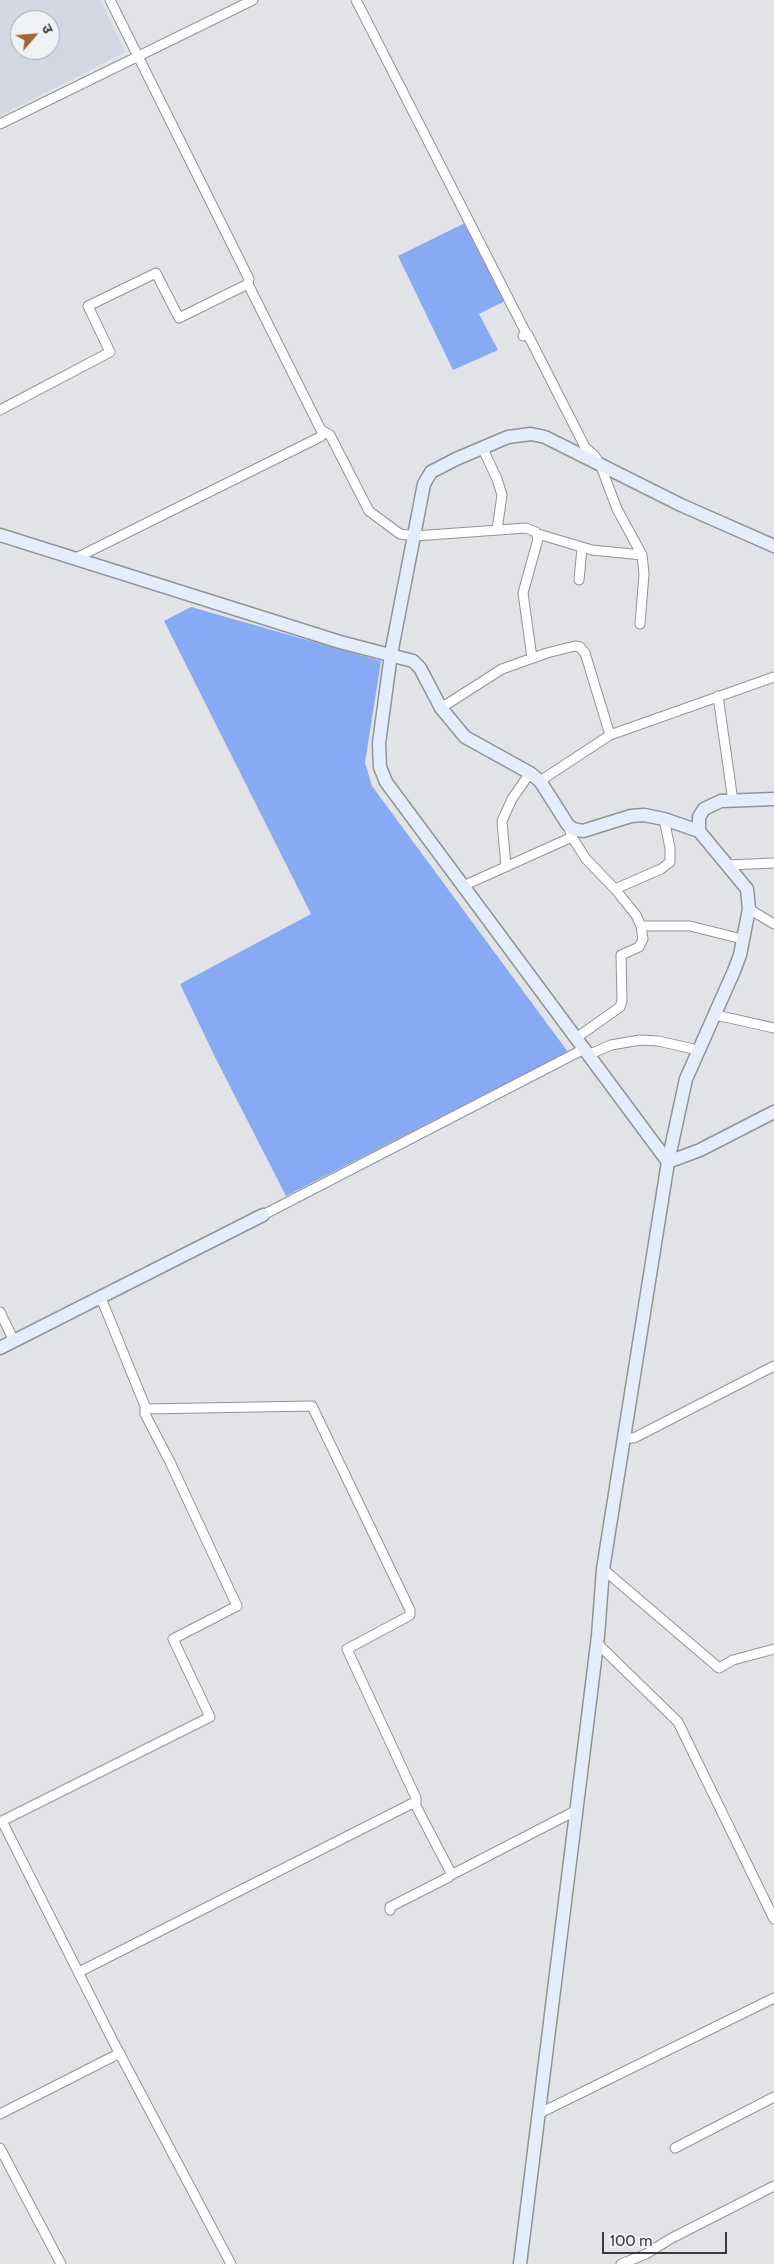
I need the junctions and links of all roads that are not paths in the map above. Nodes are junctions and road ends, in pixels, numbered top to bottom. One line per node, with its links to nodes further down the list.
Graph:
1 (110, 0): 4 (street)
2 (253, 0): 4 (street)
3 (356, 0): 10 (street)
4 (137, 56): 5 (street); 6 (street)
5 (0, 124)
6 (248, 284): 7 (street); 8 (street)
7 (0, 410)
8 (325, 432): 14 (street); 18 (street)
9 (482, 447): 10 (street); 11 (street); 14 (street)
10 (600, 464): 15 (street); 17 (street)
11 (497, 530): 12 (street); 14 (street)
12 (538, 534): 16 (street); 22 (street)
13 (0, 535): 18 (street)
14 (415, 536): 21 (street)
15 (774, 546)
16 (582, 548): 17 (street); 19 (street)
17 (642, 555): 20 (street)
18 (74, 558): 21 (street)
19 (579, 580)
20 (640, 624)
21 (391, 654): 25 (street); 36 (street)
22 (532, 658): 25 (street); 26 (street)
23 (774, 677): 24 (street)
24 (718, 696): 26 (street); 29 (street)
25 (441, 708): 27 (street)
26 (610, 736): 27 (street)
27 (535, 777): 31 (street); 35 (street)
28 (774, 799): 29 (street)
29 (733, 801): 32 (street)
30 (664, 819): 31 (street); 32 (street); 37 (street)
31 (570, 831): 35 (street); 37 (street)
32 (699, 831): 34 (street)
33 (774, 863): 34 (street)
34 (728, 865): 38 (street)
35 (506, 867): 36 (street)
36 (463, 886): 44 (street)
37 (616, 890): 40 (street)
38 (749, 909): 39 (street); 41 (street)
39 (774, 924)
40 (641, 926): 41 (street); 44 (street)
41 (742, 939): 42 (street)
42 (716, 1014): 43 (street); 45 (street)
43 (774, 1028)
44 (576, 1038): 46 (street)
45 (698, 1050): 46 (street); 48 (street)
46 (586, 1052): 48 (street); 49 (street)
47 (774, 1112): 48 (street)
48 (668, 1162): 56 (street)
49 (263, 1215): 50 (street)
50 (101, 1298): 52 (street); 55 (street)
51 (0, 1312): 52 (street)
52 (14, 1341): 53 (street)
53 (0, 1348)
54 (774, 1366): 56 (street)
55 (144, 1409): 60 (street); 65 (street)
56 (623, 1438): 57 (street)
57 (603, 1569): 58 (street); 59 (street)
58 (597, 1644): 61 (street); 64 (street)
59 (774, 1649)
60 (415, 1802): 62 (street); 65 (street)
61 (577, 1810): 62 (street); 69 (street)
62 (450, 1875): 63 (street)
63 (390, 1910)
64 (774, 1919)
65 (79, 1972): 67 (street)
66 (774, 1998): 69 (street)
67 (120, 2053): 70 (street); 75 (street)
68 (774, 2097): 72 (street)
69 (540, 2113): 76 (street)
70 (0, 2114)
71 (0, 2148): 74 (street)
72 (675, 2148)
73 (774, 2186): 77 (street)
74 (61, 2264)
75 (231, 2264)
76 (520, 2264)
77 (621, 2264)

